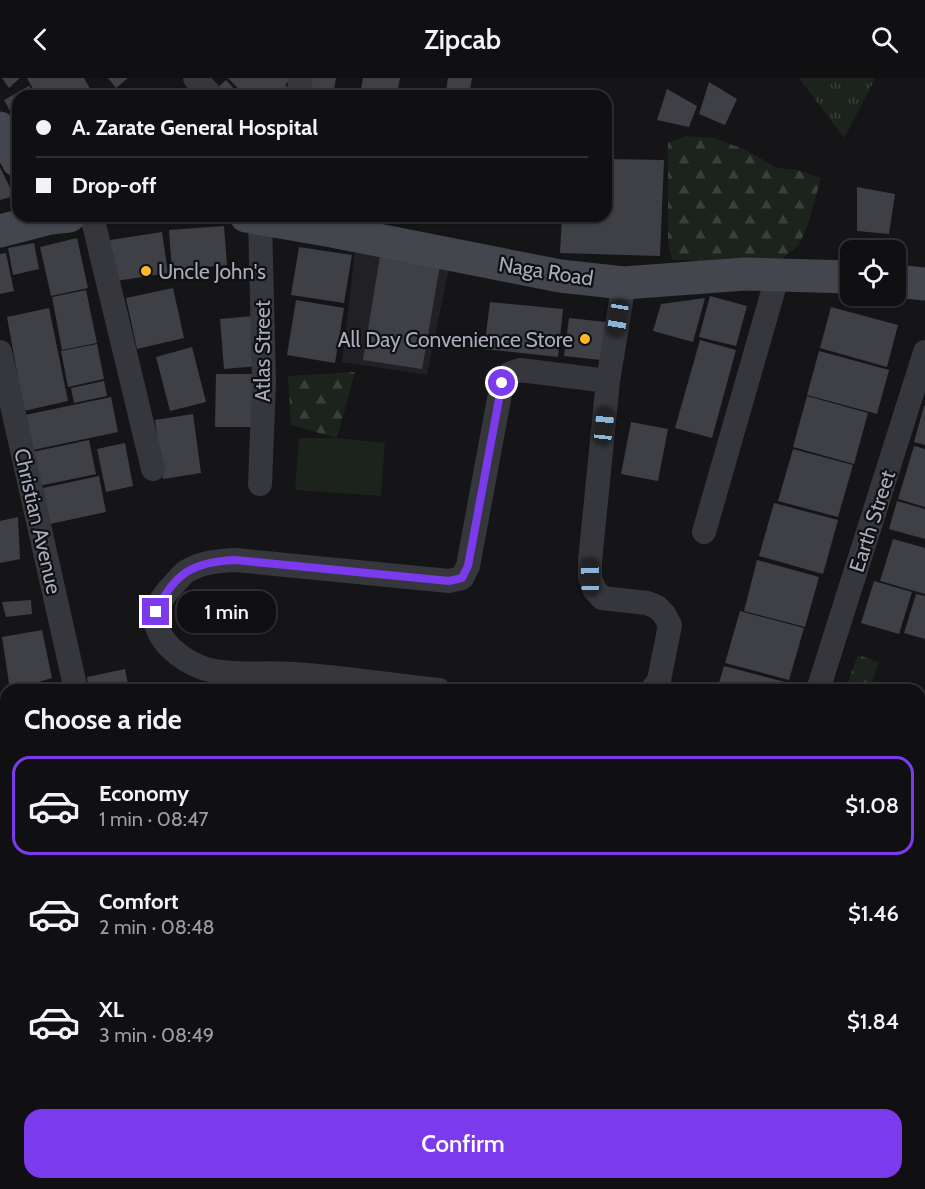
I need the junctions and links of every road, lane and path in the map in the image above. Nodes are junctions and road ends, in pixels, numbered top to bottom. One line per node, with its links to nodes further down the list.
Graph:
1 (195, 78): 2 (street)
2 (206, 90)
3 (0, 128): 4 (main road)
4 (12, 150)
5 (36, 222): 9 (main road)
6 (93, 222): 19 (street)
7 (267, 222): 20 (street, Atlas Street)
8 (287, 222): 13 (main road, Naga Road)
9 (0, 231)
10 (778, 274): 11 (main road, Naga Road); 13 (main road, Naga Road); 21 (street)
11 (840, 277)
12 (906, 282): 14 (main road)
13 (624, 283): 17 (street)
14 (925, 284)
15 (0, 352): 18 (street, Christian Avenue)
16 (925, 352): 26 (street, Earth Street)
17 (608, 381): 22 (street); 25 (street)
18 (10, 446): 23 (street, Christian Avenue)
19 (153, 469)
20 (260, 484)
21 (704, 532)
22 (293, 682): 24 (street)
23 (74, 684)
24 (329, 684)
25 (656, 684)
26 (820, 684)

